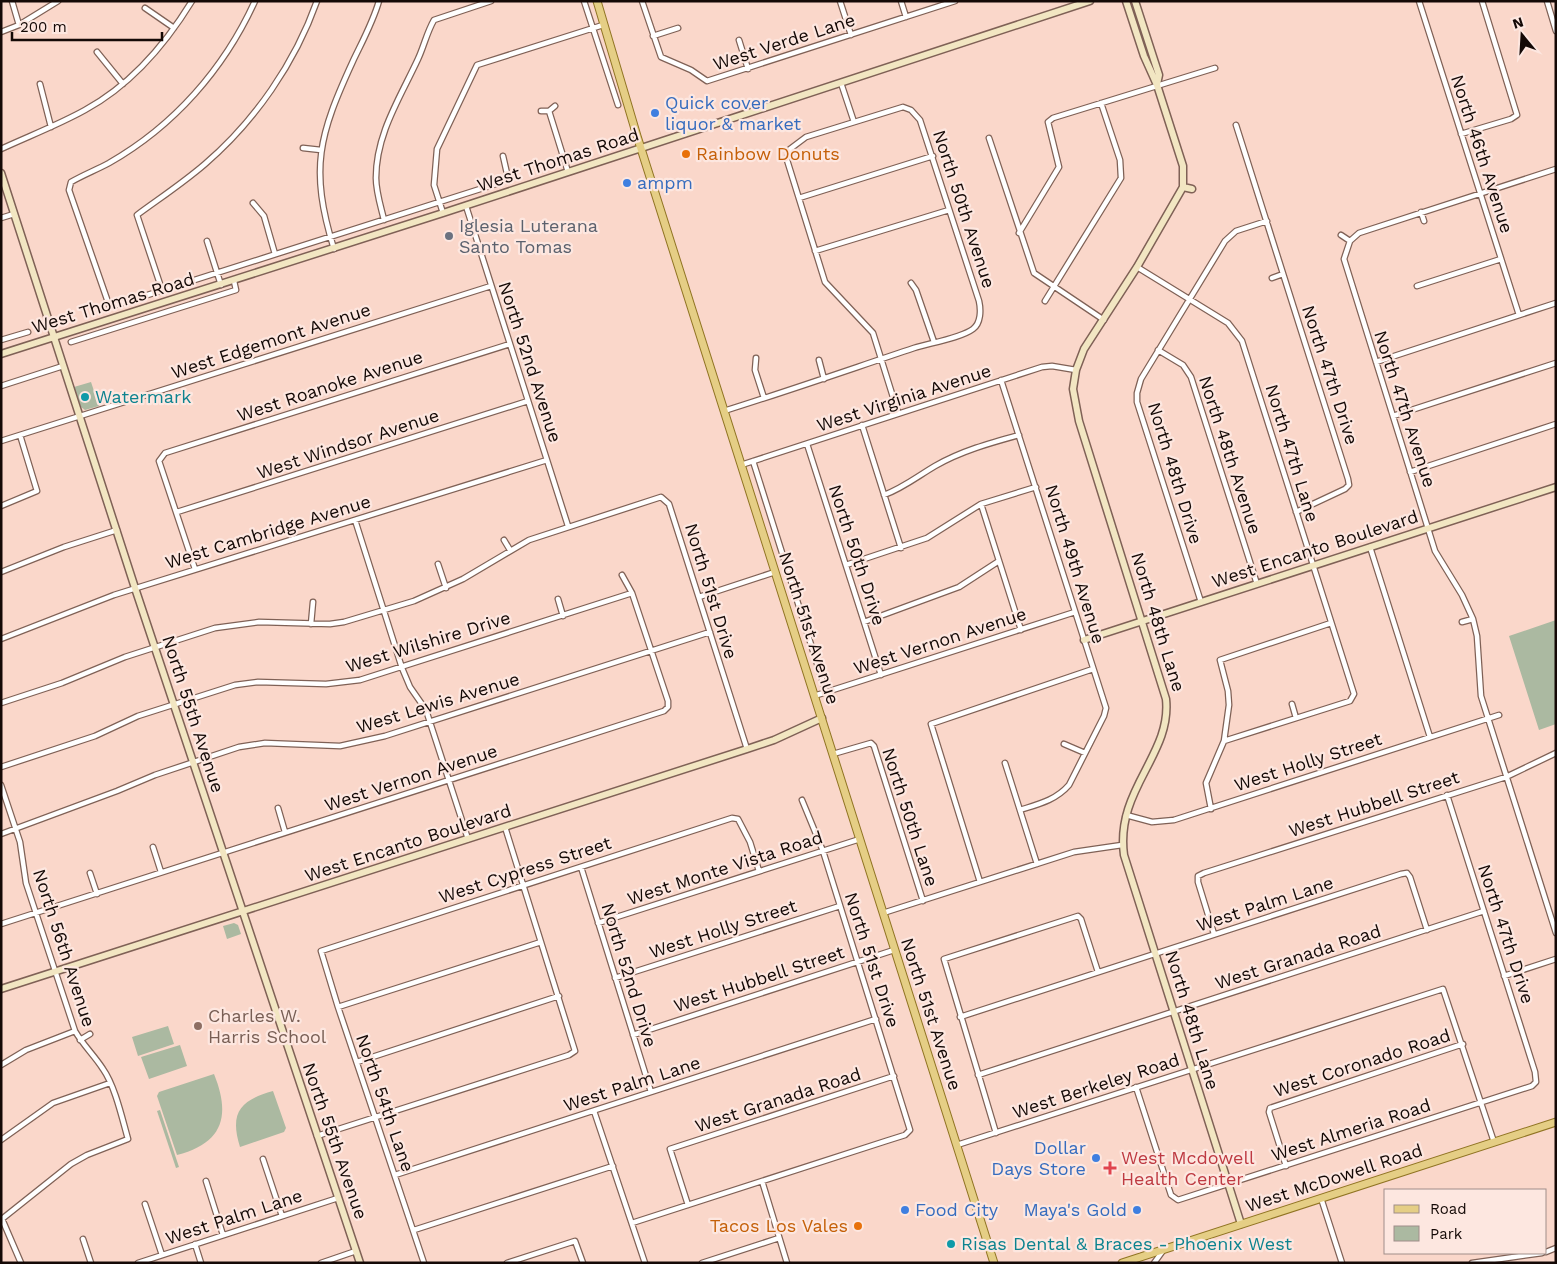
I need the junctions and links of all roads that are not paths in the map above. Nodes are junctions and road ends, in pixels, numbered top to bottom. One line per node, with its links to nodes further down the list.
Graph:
1 (12, 1): 23 (street)
2 (58, 1): 23 (street)
3 (192, 1): 25 (street)
4 (255, 1): 93 (street, West Thomas Road)
5 (317, 1): 93 (street)
6 (379, 1): 53 (street)
7 (491, 1): 71 (street)
8 (584, 1): 26 (street)
9 (597, 1): 24 (main road, North 51st Avenue)
10 (642, 1): 31 (street)
11 (840, 1): 30 (street)
12 (901, 1): 22 (street)
13 (955, 1): 22 (street, West Verde Lane)
14 (1090, 1): 20 (street, West Thomas Road)
15 (1126, 1): 39 (street)
16 (1135, 1): 39 (street)
17 (1419, 1): 48 (street, North 46th Avenue)
18 (1482, 1): 48 (street)
19 (1546, 1): 28 (street)
20 (1076, 4): 36 (street, West Thomas Road)
21 (145, 8): 25 (street)
22 (906, 17): 30 (street, West Verde Lane)
23 (19, 25): 29 (street)
24 (604, 25): 26 (street); 51 (main road, North 51st Avenue)
25 (174, 28): 38 (street)
26 (593, 28): 41 (street); 64 (street)
27 (678, 28): 31 (street)
28 (1556, 31)
29 (1, 32)
30 (851, 35): 35 (street, West Verde Lane)
31 (653, 36): 35 (street, West Verde Lane)
32 (739, 40): 35 (street)
33 (96, 52): 38 (street)
34 (1215, 68): 39 (street)
35 (748, 69)
36 (841, 83): 45 (street); 51 (street, West Thomas Road)
37 (40, 84): 47 (street)
38 (123, 84): 47 (street)
39 (1157, 85): 40 (street); 59 (street)
40 (1101, 103): 74 (street); 92 (street)
41 (618, 105)
42 (554, 106): 44 (street)
43 (541, 111): 44 (street)
44 (549, 111): 57 (street)
45 (854, 122): 55 (street, North 50th Avenue); 62 (street)
46 (1236, 125): 72 (street, North 47th Drive)
47 (51, 127): 52 (street)
48 (1461, 134): 61 (street, North 46th Avenue)
49 (988, 138): 74 (street)
50 (303, 148): 53 (street)
51 (641, 148): 57 (street, West Thomas Road); 121 (main road, North 51st Avenue)
52 (1, 149)
53 (321, 150): 76 (street)
54 (503, 156): 64 (street, West Thomas Road)
55 (933, 156): 62 (street); 66 (street, North 50th Avenue)
56 (1556, 169): 61 (street)
57 (568, 172): 65 (street, West Thomas Road)
58 (1, 173): 69 (street, North 55th Avenue)
59 (1183, 187): 60 (street); 83 (street, North 48th Lane)
60 (1192, 189)
61 (1480, 193): 67 (street); 82 (street, North 46th Avenue)
62 (799, 198): 80 (street)
63 (253, 202): 81 (street)
64 (440, 202): 68 (street); 71 (street, West Thomas Road)
65 (466, 206): 68 (street, West Thomas Road); 90 (street, North 52nd Avenue)
66 (949, 210): 80 (street); 105 (street, North 50th Avenue)
67 (1421, 212): 73 (street); 78 (street)
68 (444, 213): 79 (street, West Thomas Road)
69 (14, 214): 70 (street); 102 (street, North 55th Avenue)
70 (1, 218)
71 (384, 220): 76 (street, West Thomas Road)
72 (1267, 221): 85 (street, North 47th Drive); 94 (street, North 48th Drive)
73 (1424, 221)
74 (1019, 233): 92 (street)
75 (1341, 235): 78 (street)
76 (331, 237): 79 (street); 81 (street, West Thomas Road)
77 (207, 241): 84 (street)
78 (1350, 241): 112 (street, North 47th Avenue)
79 (334, 249): 87 (street, West Thomas Road)
80 (815, 251): 110 (street)
81 (276, 254): 84 (street, West Thomas Road)
82 (1501, 258): 91 (street); 97 (street, North 46th Avenue)
83 (1137, 267): 94 (street, North 47th Lane); 98 (street, North 48th Lane)
84 (217, 272): 89 (street); 93 (street, West Thomas Road)
85 (1283, 274): 86 (street); 141 (street, North 47th Drive)
86 (1272, 278)
87 (234, 281): 89 (street, West Thomas Road); 101 (street, West Thomas Road)
88 (911, 283): 105 (street)
89 (221, 285): 99 (street, West Thomas Road)
90 (491, 286): 106 (street, North 52nd Avenue); 123 (street, West Edgemont Avenue)
91 (1418, 286)
92 (1053, 288): 95 (street); 98 (street)
93 (162, 290)
94 (1189, 299): 107 (street, North 48th Drive); 141 (street, North 47th Lane)
95 (1045, 301)
96 (1556, 303): 97 (street)
97 (1520, 315): 112 (street)
98 (1104, 320): 115 (street, North 48th Lane)
99 (94, 324): 101 (street); 102 (street, West Thomas Road)
100 (28, 332): 103 (street, West Thomas Road)
101 (98, 334): 104 (street, West Thomas Road)
102 (53, 337): 108 (street, West Thomas Road); 114 (street, North 55th Avenue)
103 (1, 340)
104 (71, 342)
105 (934, 342): 110 (street)
106 (510, 344): 120 (street, North 52nd Avenue); 140 (street, West Roanoke Avenue)
107 (1158, 350): 158 (street, North 48th Avenue); 165 (street, North 48th Drive)
108 (1, 354)
109 (756, 358): 119 (street)
110 (882, 359): 116 (street); 122 (street)
111 (819, 360): 116 (street)
112 (1376, 362): 124 (street, North 47th Avenue)
113 (1556, 363): 124 (street)
114 (63, 366): 118 (street); 123 (street, North 55th Avenue)
115 (1076, 370): 117 (street, West Virginia Avenue); 170 (street, North 48th Lane)
116 (824, 379): 119 (street)
117 (1001, 380): 122 (street, West Virginia Avenue); 128 (street, North 49th Avenue)
118 (1, 386)
119 (764, 398): 121 (street)
120 (528, 401): 131 (street, North 52nd Avenue); 140 (street, West Windsor Avenue)
121 (724, 411): 133 (main road, North 51st Avenue)
122 (898, 413): 126 (street, West Virginia Avenue)
123 (79, 416): 127 (street, West Edgemont Avenue); 145 (street, North 55th Avenue)
124 (1393, 416): 134 (street, North 47th Avenue)
125 (1556, 424): 134 (street)
126 (862, 425): 130 (street, West Virginia Avenue); 137 (street)
127 (20, 435): 129 (street, West Edgemont Avenue); 139 (street)
128 (1019, 435): 135 (street, North 49th Avenue); 137 (street)
129 (1, 441)
130 (807, 444): 132 (street, West Virginia Avenue); 152 (street, North 50th Drive)
131 (547, 460): 142 (street, West Cambridge Avenue); 143 (street, North 52nd Avenue)
132 (753, 462): 133 (street, West Virginia Avenue); 184 (street, North 51st Avenue)
133 (741, 465): 156 (main road, North 51st Avenue)
134 (1410, 472): 144 (street, North 47th Avenue)
135 (1036, 487): 138 (street); 167 (street, North 49th Avenue)
136 (1556, 487): 144 (street, West Encanto Boulevard)
137 (884, 495): 148 (street)
138 (981, 504): 148 (street); 150 (street)
139 (1, 506)
140 (177, 512): 154 (street)
141 (1296, 512): 153 (street, North 47th Lane)
142 (355, 520): 154 (street, West Cambridge Avenue); 166 (street)
143 (568, 526): 149 (street); 162 (street, North 51st Drive)
144 (1428, 528): 147 (street, West Encanto Boulevard); 169 (street, North 47th Avenue)
145 (117, 530): 155 (street); 159 (street, North 55th Avenue)
146 (504, 540): 149 (street)
147 (1370, 547): 153 (street, West Encanto Boulevard); 194 (street)
148 (901, 548): 152 (street)
149 (510, 550): 160 (street)
150 (999, 561): 171 (street); 175 (street)
151 (438, 564): 160 (street)
152 (846, 565): 171 (street, North 50th Drive)
153 (1313, 566): 158 (street, West Encanto Boulevard); 173 (street, North 47th Lane)
154 (195, 569): 159 (street, West Cambridge Avenue)
155 (1, 572)
156 (775, 572): 162 (street); 185 (main road, North 51st Avenue)
157 (622, 575): 161 (street)
158 (1257, 584): 165 (street, West Encanto Boulevard)
159 (135, 588): 177 (street, West Cambridge Avenue); 179 (street, North 55th Avenue)
160 (446, 588): 166 (street)
161 (632, 593): 168 (street, West Wilshire Drive); 180 (street)
162 (699, 597): 176 (street, North 51st Drive)
163 (558, 599): 168 (street)
164 (313, 602): 174 (street)
165 (1201, 602): 170 (street, West Encanto Boulevard)
166 (384, 610): 174 (street); 181 (street)
167 (1075, 612): 175 (street, West Vernon Avenue); 178 (street, North 49th Avenue)
168 (564, 616): 181 (street, West Wilshire Drive)
169 (1473, 618): 172 (street); 192 (street, North 47th Avenue)
170 (1143, 621): 178 (street, West Encanto Boulevard); 212 (street, North 48th Lane)
171 (864, 622): 183 (street, North 50th Drive)
172 (1462, 622)
173 (1331, 623): 191 (street, North 47th Lane); 195 (street)
174 (312, 624): 179 (street)
175 (1021, 630): 183 (street, West Vernon Avenue)
176 (710, 632): 180 (street, West Lewis Avenue); 197 (street, North 51st Drive)
177 (1, 639)
178 (1084, 640): 182 (street, North 49th Avenue)
179 (155, 646): 186 (street); 188 (street, North 55th Avenue)
180 (652, 651): 193 (street, West Lewis Avenue); 205 (street, West Vernon Avenue)
181 (402, 668): 188 (street, West Wilshire Drive); 193 (street)
182 (1094, 669): 198 (street, North 49th Avenue); 228 (street)
183 (881, 675): 184 (street, West Vernon Avenue)
184 (826, 692): 185 (street, West Vernon Avenue)
185 (814, 696): 190 (main road, North 51st Avenue)
186 (1, 703)
187 (1292, 704): 191 (street)
188 (175, 705): 201 (street, North 55th Avenue); 203 (street, West Wilshire Drive)
189 (1499, 715): 192 (street, West Holly Street)
190 (822, 718): 197 (street, West Encanto Boulevard); 200 (main road, North 51st Avenue)
191 (1296, 718): 195 (street)
192 (1488, 718): 194 (street, West Holly Street); 204 (street, North 47th Avenue)
193 (430, 722): 201 (street, West Lewis Avenue); 205 (street)
194 (1430, 737): 210 (street, West Holly Street)
195 (1224, 741): 210 (street)
196 (1064, 744): 198 (street)
197 (747, 749): 214 (street, West Encanto Boulevard)
198 (1085, 753): 211 (street, North 49th Avenue)
199 (1556, 753): 204 (street, West Hubbell Street)
200 (833, 754): 218 (main road, North 51st Avenue); 231 (street, North 50th Lane)
201 (194, 762): 213 (street, West Lewis Avenue); 222 (street, North 55th Avenue)
202 (1005, 763): 211 (street)
203 (1, 768)
204 (1506, 777): 207 (street, West Hubbell Street); 237 (street, North 47th Avenue)
205 (449, 780): 215 (street, West Vernon Avenue); 217 (street)
206 (1, 785): 213 (street, North 56th Avenue)
207 (1447, 795): 233 (street, North 47th Drive); 242 (street, West Hubbell Street)
208 (802, 800): 221 (street, North 51st Drive)
209 (278, 808): 215 (street)
210 (1211, 809): 212 (street, West Holly Street)
211 (1020, 810): 223 (street)
212 (1125, 815): 219 (street, North 48th Lane)
213 (16, 827): 216 (street, West Lewis Avenue); 234 (street, North 56th Avenue)
214 (505, 827): 217 (street, West Encanto Boulevard); 229 (street)
215 (285, 832): 222 (street, West Vernon Avenue)
216 (1, 834)
217 (468, 839): 235 (street, West Encanto Boulevard)
218 (860, 839): 221 (street, West Monte Vista Road); 236 (main road, North 51st Avenue)
219 (1122, 845): 223 (street); 246 (street, North 48th Lane)
220 (153, 847): 226 (street)
221 (823, 851): 225 (street, West Monte Vista Road); 232 (street, North 51st Drive)
222 (223, 852): 226 (street, West Vernon Avenue); 235 (street, North 55th Avenue)
223 (1037, 864): 228 (street)
224 (581, 867): 225 (street, West Cypress Street); 229 (street, West Cypress Street); 238 (street, North 52nd Drive)
225 (759, 871): 238 (street, West Monte Vista Road)
226 (161, 872): 230 (street, West Vernon Avenue)
227 (90, 873): 230 (street)
228 (980, 882): 231 (street)
229 (523, 885): 243 (street); 245 (street, West Cypress Street)
230 (97, 894): 234 (street, West Vernon Avenue)
231 (923, 901): 236 (street)
232 (840, 906): 248 (street, North 51st Drive); 252 (street, West Holly Street)
233 (1484, 911): 240 (street, West Granada Road); 251 (street, North 47th Drive)
234 (35, 912): 239 (street, West Vernon Avenue); 249 (street, North 56th Avenue)
235 (243, 912): 249 (street, West Encanto Boulevard); 278 (street, North 55th Avenue)
236 (883, 914): 244 (main road, North 51st Avenue)
237 (1553, 914): 241 (street, North 47th Avenue)
238 (598, 923): 252 (street, North 52nd Drive)
239 (1, 924)
240 (1427, 930): 242 (street, West Palm Lane); 256 (street, West Granada Road)
241 (1556, 933)
242 (1214, 934): 246 (street, West Palm Lane)
243 (541, 942): 254 (street); 255 (street)
244 (894, 950): 248 (street, West Hubbell Street); 281 (main road, North 51st Avenue)
245 (322, 951): 255 (street, North 54th Lane)
246 (1156, 953): 250 (street, West Palm Lane); 256 (street, North 48th Lane)
247 (1556, 960): 251 (street)
248 (858, 962): 258 (street, North 51st Drive); 261 (street, West Hubbell Street)
249 (55, 971): 253 (street, West Encanto Boulevard); 259 (street, North 56th Avenue)
250 (1098, 972): 257 (street, West Palm Lane); 257 (street)
251 (1504, 976): 269 (street, North 47th Drive)
252 (615, 978): 261 (street, North 52nd Drive)
253 (1, 989)
254 (559, 996): 264 (street); 275 (street)
255 (338, 1007): 264 (street, North 54th Lane)
256 (1174, 1011): 266 (street, North 48th Lane); 267 (street, West Granada Road)
257 (960, 1017): 267 (street)
258 (876, 1019): 268 (street, North 51st Drive); 272 (street, West Palm Lane)
259 (75, 1031): 262 (street, North 56th Avenue); 265 (street)
260 (90, 1034): 262 (street)
261 (633, 1035): 272 (street, North 52nd Drive)
262 (80, 1040): 270 (street, North 56th Avenue)
263 (1463, 1044): 266 (street, West Berkeley Road); 273 (street); 284 (street, West Coronado Road)
264 (357, 1062): 275 (street, North 54th Lane)
265 (1, 1065)
266 (1192, 1069): 271 (street, West Berkeley Road); 288 (street, North 48th Lane)
267 (978, 1075): 277 (street)
268 (894, 1076): 287 (street, North 51st Drive); 292 (street, West Granada Road)
269 (1536, 1082): 273 (street, West Almeria Road)
270 (110, 1083): 279 (street); 306 (street, North 56th Avenue)
271 (1136, 1087): 277 (street, West Berkeley Road); 288 (street, West Almeria Road)
272 (652, 1092): 274 (street, West Palm Lane)
273 (1481, 1102): 280 (street); 284 (street, West Almeria Road)
274 (594, 1111): 283 (street); 285 (street, West Palm Lane)
275 (376, 1117): 278 (street); 285 (street, North 54th Lane)
276 (1556, 1122): 280 (main road, West McDowell Road)
277 (996, 1133): 281 (street, West Berkeley Road)
278 (317, 1136): 289 (street, North 55th Avenue)
279 (1, 1140)
280 (1494, 1142): 290 (main road, West McDowell Road)
281 (957, 1145): 318 (main road, North 51st Avenue)
282 (263, 1160): 293 (street)
283 (613, 1166): 294 (street); 296 (street)
284 (1286, 1166): 288 (street, West Almeria Road)
285 (396, 1174): 296 (street, North 54th Lane)
286 (206, 1181): 297 (street)
287 (762, 1181): 292 (street); 299 (street)
288 (1228, 1184): 295 (street, North 48th Lane)
289 (338, 1198): 293 (street, West Palm Lane); 302 (street, North 55th Avenue)
290 (1321, 1198): 295 (main road, West McDowell Road); 320 (street)
291 (144, 1204): 304 (street)
292 (688, 1205): 294 (street)
293 (282, 1216): 297 (street, West Palm Lane)
294 (632, 1223): 315 (street)
295 (1241, 1224): 301 (main road, West McDowell Road)
296 (414, 1230): 312 (street, North 54th Lane)
297 (224, 1235): 300 (street, West Palm Lane)
298 (83, 1238): 307 (street)
299 (779, 1238): 316 (street); 317 (street)
300 (195, 1244): 304 (street, West Palm Lane); 309 (street)
301 (1166, 1248): 305 (main road, West McDowell Road); 319 (street)
302 (356, 1251): 310 (street); 311 (street, North 55th Avenue)
303 (1531, 1254): 321 (street)
304 (162, 1255): 308 (street, West Palm Lane)
305 (1127, 1262)
306 (21, 1263)
307 (91, 1263)
308 (138, 1263)
309 (201, 1263)
310 (321, 1263)
311 (360, 1263)
312 (424, 1263)
313 (508, 1263): 314 (street)
314 (583, 1263)
315 (646, 1263)
316 (702, 1263)
317 (787, 1263)
318 (994, 1263)
319 (1154, 1263)
320 (1342, 1263)
321 (1472, 1263)

